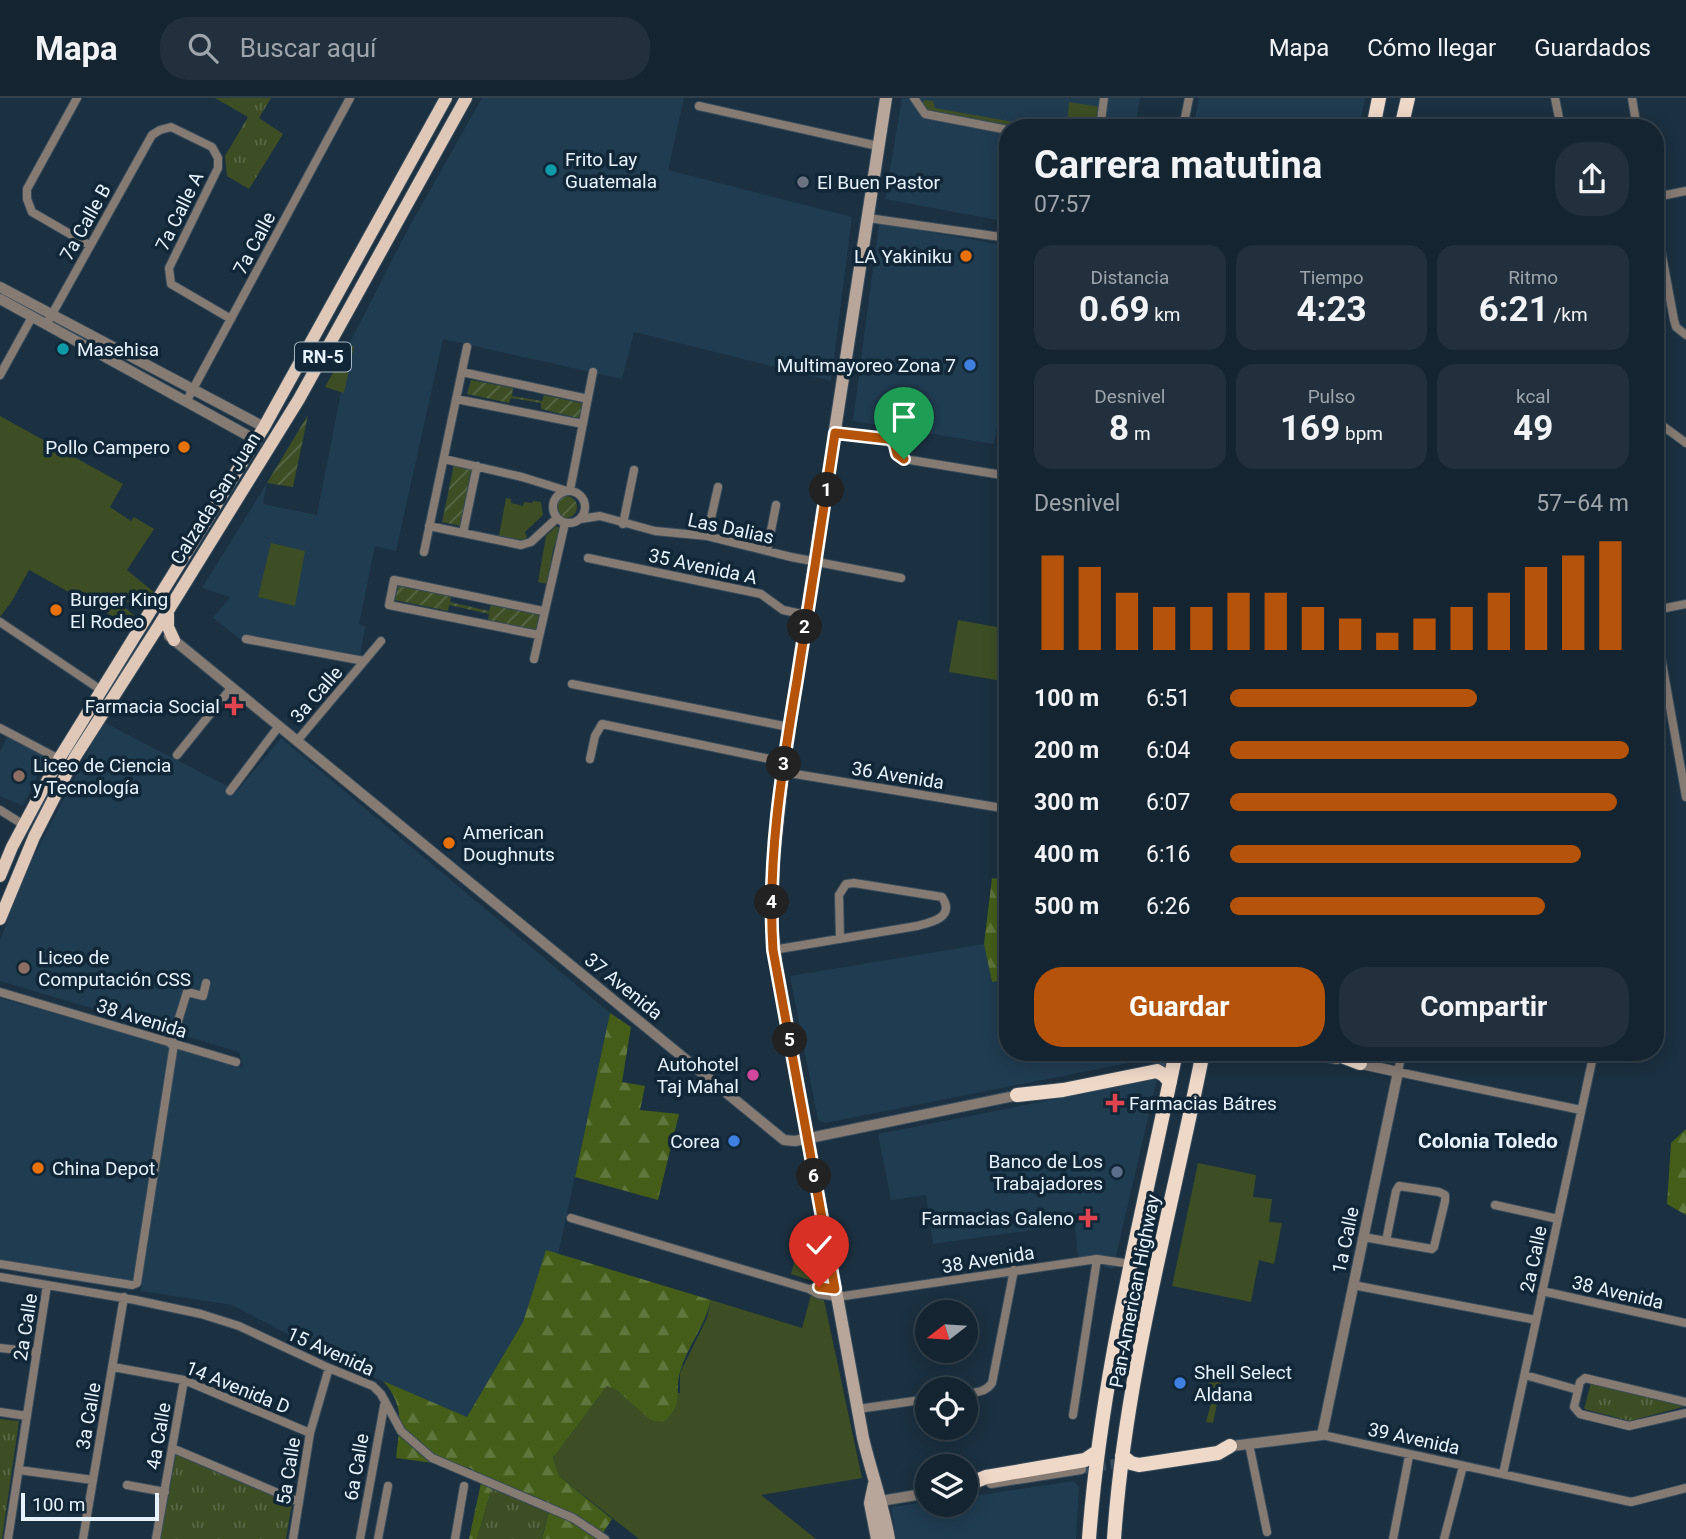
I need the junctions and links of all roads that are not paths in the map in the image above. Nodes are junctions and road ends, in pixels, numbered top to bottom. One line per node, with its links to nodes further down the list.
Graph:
1 (77, 98): 27 (street)
2 (351, 98): 32 (street, 7a Calle)
3 (446, 98): 44 (main road, Calzada San Juan / RN-5)
4 (466, 98): 71 (main road, Calzada San Juan / RN-5)
5 (886, 98): 21 (main road)
6 (914, 98): 20 (street)
7 (1104, 98): 14 (street)
8 (1189, 98): 15 (street)
9 (1379, 98): 16 (highway)
10 (1408, 98): 17 (highway)
11 (1555, 98): 18 (street)
12 (1632, 98): 19 (street)
13 (699, 106): 21 (street)
14 (1101, 119)
15 (1185, 119)
16 (1375, 119)
17 (1403, 119)
18 (1559, 119)
19 (1636, 119)
20 (999, 128)
21 (878, 146): 25 (main road)
22 (218, 168): 27 (street, 7a Calle B); 32 (street, 7a Calle A)
23 (1686, 191): 24 (street)
24 (1664, 195)
25 (868, 218): 26 (street); 46 (main road)
26 (999, 237)
27 (89, 246): 33 (street, 7a Calle B)
28 (1664, 266): 34 (street)
29 (0, 287): 33 (street)
30 (0, 299): 31 (street)
31 (32, 317): 33 (street); 38 (street)
32 (231, 319): 39 (street, 7a Calle)
33 (49, 320): 39 (street); 42 (street)
34 (1684, 334)
35 (467, 347): 36 (street)
36 (462, 372): 40 (street); 41 (street)
37 (593, 372): 41 (street)
38 (0, 375)
39 (192, 390): 42 (street, 7a Calle); 44 (street)
40 (456, 399): 43 (street); 49 (street)
41 (588, 399): 43 (street)
42 (186, 402): 47 (street)
43 (583, 424): 54 (street)
44 (264, 427): 47 (main road, Calzada San Juan / RN-5)
45 (1664, 427): 48 (street)
46 (835, 433): 52 (street); 67 (main road)
47 (256, 440): 74 (main road, Calzada San Juan / RN-5)
48 (1686, 443)
49 (444, 459): 50 (street); 61 (street)
50 (477, 466): 54 (street); 62 (street)
51 (634, 470): 60 (street)
52 (999, 475)
53 (718, 487): 63 (street)
54 (567, 490): 55 (street); 59 (street)
55 (584, 499): 57 (street, Las Dalias); 58 (street)
56 (776, 505): 64 (street)
57 (600, 516): 58 (street, Las Dalias); 60 (street, Las Dalias)
58 (580, 519): 59 (street)
59 (561, 520): 62 (street); 72 (street)
60 (623, 524): 63 (street, Las Dalias)
61 (429, 526): 62 (street); 65 (street)
62 (463, 533)
63 (707, 536): 64 (street, Las Dalias)
64 (767, 551): 67 (street, Las Dalias)
65 (424, 552)
66 (588, 558): 73 (street, 35 Avenida A)
67 (815, 560): 68 (street, Las Dalias); 73 (main road)
68 (901, 578)
69 (1686, 604): 70 (street)
70 (1664, 608)
71 (169, 609): 76 (main road, Calzada San Juan / RN-5); 79 (main road)
72 (543, 611): 77 (street); 77 (street)
73 (807, 615): 88 (main road)
74 (145, 617): 76 (street, 37 Avenida); 85 (main road, Calzada San Juan / RN-5)
75 (0, 622): 85 (street)
76 (158, 627): 79 (street, 37 Avenida); 101 (main road, Calzada San Juan / RN-5)
77 (539, 635): 81 (street)
78 (246, 639): 82 (street)
79 (174, 640): 84 (street, 37 Avenida)
80 (381, 641): 82 (street, 3a Calle)
81 (534, 659)
82 (362, 665): 90 (street, 3a Calle)
83 (572, 684): 88 (street)
84 (232, 687): 87 (street, 37 Avenida); 91 (street)
85 (101, 690): 92 (main road, Calzada San Juan / RN-5)
86 (1664, 693): 96 (street)
87 (279, 726): 90 (street, 37 Avenida); 95 (street)
88 (789, 727): 94 (main road)
89 (0, 728): 92 (street)
90 (297, 741): 120 (street, 37 Avenida)
91 (177, 755)
92 (59, 759): 99 (main road, Calzada San Juan / RN-5)
93 (590, 759): 94 (street, 36 Avenida)
94 (784, 767): 97 (street, 36 Avenida); 103 (main road)
95 (230, 790)
96 (1686, 797)
97 (999, 807)
98 (0, 810): 99 (street)
99 (24, 825): 100 (main road, Calzada San Juan / RN-5)
100 (0, 876)
101 (0, 919)
102 (840, 939): 102 (street); 103 (street)
103 (773, 950): 120 (main road)
104 (206, 983): 106 (street)
105 (0, 992): 106 (street, 38 Avenida)
106 (173, 1044): 113 (street, 38 Avenida); 127 (street)
107 (1175, 1061): 117 (highway, Pan-American Highway)
108 (1202, 1061): 161 (highway, Pan-American Highway)
109 (1349, 1061): 114 (street)
110 (1355, 1061): 114 (highway)
111 (1400, 1061): 116 (street, 1a Calle)
112 (1592, 1061): 119 (street, 2a Calle)
113 (236, 1062)
114 (1360, 1063): 116 (street)
115 (1159, 1064): 118 (street, 37 Avenida)
116 (1398, 1072): 119 (street); 124 (street, 1a Calle)
117 (1170, 1082): 118 (highway); 128 (highway, Pan-American Highway)
118 (1017, 1095): 120 (street, 37 Avenida)
119 (1581, 1110): 123 (street, 2a Calle)
120 (808, 1138): 134 (main road)
121 (1495, 1205): 123 (street)
122 (571, 1217): 134 (street, 38 Avenida)
123 (1558, 1219): 133 (street, 2a Calle)
124 (1363, 1237): 125 (street); 132 (street, 1a Calle)
125 (1386, 1241): 125 (street)
126 (1097, 1259): 128 (street, 38 Avenida); 129 (street, 38 Avenida); 152 (street)
127 (0, 1264)
128 (1130, 1264): 159 (highway, Pan-American Highway)
129 (1014, 1270): 134 (street, 38 Avenida); 145 (street)
130 (0, 1277): 131 (street, 15 Avenida)
131 (47, 1285): 135 (street, 15 Avenida); 139 (street, 2a Calle)
132 (1353, 1285): 136 (street); 155 (street, 1a Calle)
133 (1542, 1290): 136 (street, 2a Calle); 137 (street, 38 Avenida)
134 (836, 1293): 149 (main road)
135 (124, 1297): 140 (street, 3a Calle); 141 (street, 15 Avenida)
136 (1536, 1320): 142 (street, 2a Calle)
137 (1686, 1323)
138 (0, 1348): 139 (street)
139 (37, 1352): 153 (street, 2a Calle)
140 (113, 1367): 143 (street, 14 Avenida D); 166 (street, 3a Calle)
141 (329, 1368): 146 (street, 15 Avenida); 154 (street, 5a Calle)
142 (1525, 1376): 144 (street); 165 (street, 2a Calle)
143 (184, 1380): 154 (street, 14 Avenida D); 158 (street, 4a Calle)
144 (1578, 1390): 148 (street); 151 (street)
145 (978, 1391)
146 (384, 1401): 182 (street, 6a Calle); 185 (street, 15 Avenida)
147 (915, 1401): 149 (street)
148 (1686, 1402)
149 (858, 1409): 175 (main road)
150 (0, 1412): 153 (street)
151 (1686, 1413)
152 (1073, 1415)
153 (27, 1416): 164 (street, 2a Calle)
154 (310, 1433): 176 (street, 5a Calle)
155 (1322, 1435): 156 (street, 39 Avenida); 160 (street, 39 Avenida)
156 (1249, 1444): 157 (street, 39 Avenida); 177 (street)
157 (1230, 1446): 161 (highway)
158 (172, 1448): 173 (street, 4a Calle); 176 (street)
159 (1097, 1452): 167 (highway); 188 (highway, Pan-American Highway)
160 (1409, 1456): 162 (street, 39 Avenida); 190 (street)
161 (1127, 1458): 189 (highway, Pan-American Highway)
162 (1463, 1466): 165 (street, 39 Avenida); 191 (street)
163 (1082, 1469): 168 (street)
164 (19, 1470): 166 (street); 178 (street, 2a Calle)
165 (1503, 1474): 172 (street, 39 Avenida)
166 (93, 1480): 179 (street, 3a Calle)
167 (978, 1481)
168 (978, 1484)
169 (127, 1485): 173 (street)
170 (388, 1486): 183 (street, 6a Calle)
171 (464, 1486): 184 (street)
172 (1686, 1488)
173 (164, 1492): 180 (street, 4a Calle)
174 (915, 1495): 175 (street)
175 (876, 1501): 186 (main road); 187 (main road)
176 (299, 1502): 181 (street, 5a Calle)
177 (1267, 1532)
178 (8, 1539)
179 (83, 1539)
180 (156, 1539)
181 (293, 1539)
182 (359, 1539)
183 (378, 1539)
184 (455, 1539)
185 (605, 1539)
186 (877, 1539)
187 (889, 1539)
188 (1089, 1539)
189 (1114, 1539)
190 (1392, 1539)
191 (1444, 1539)

